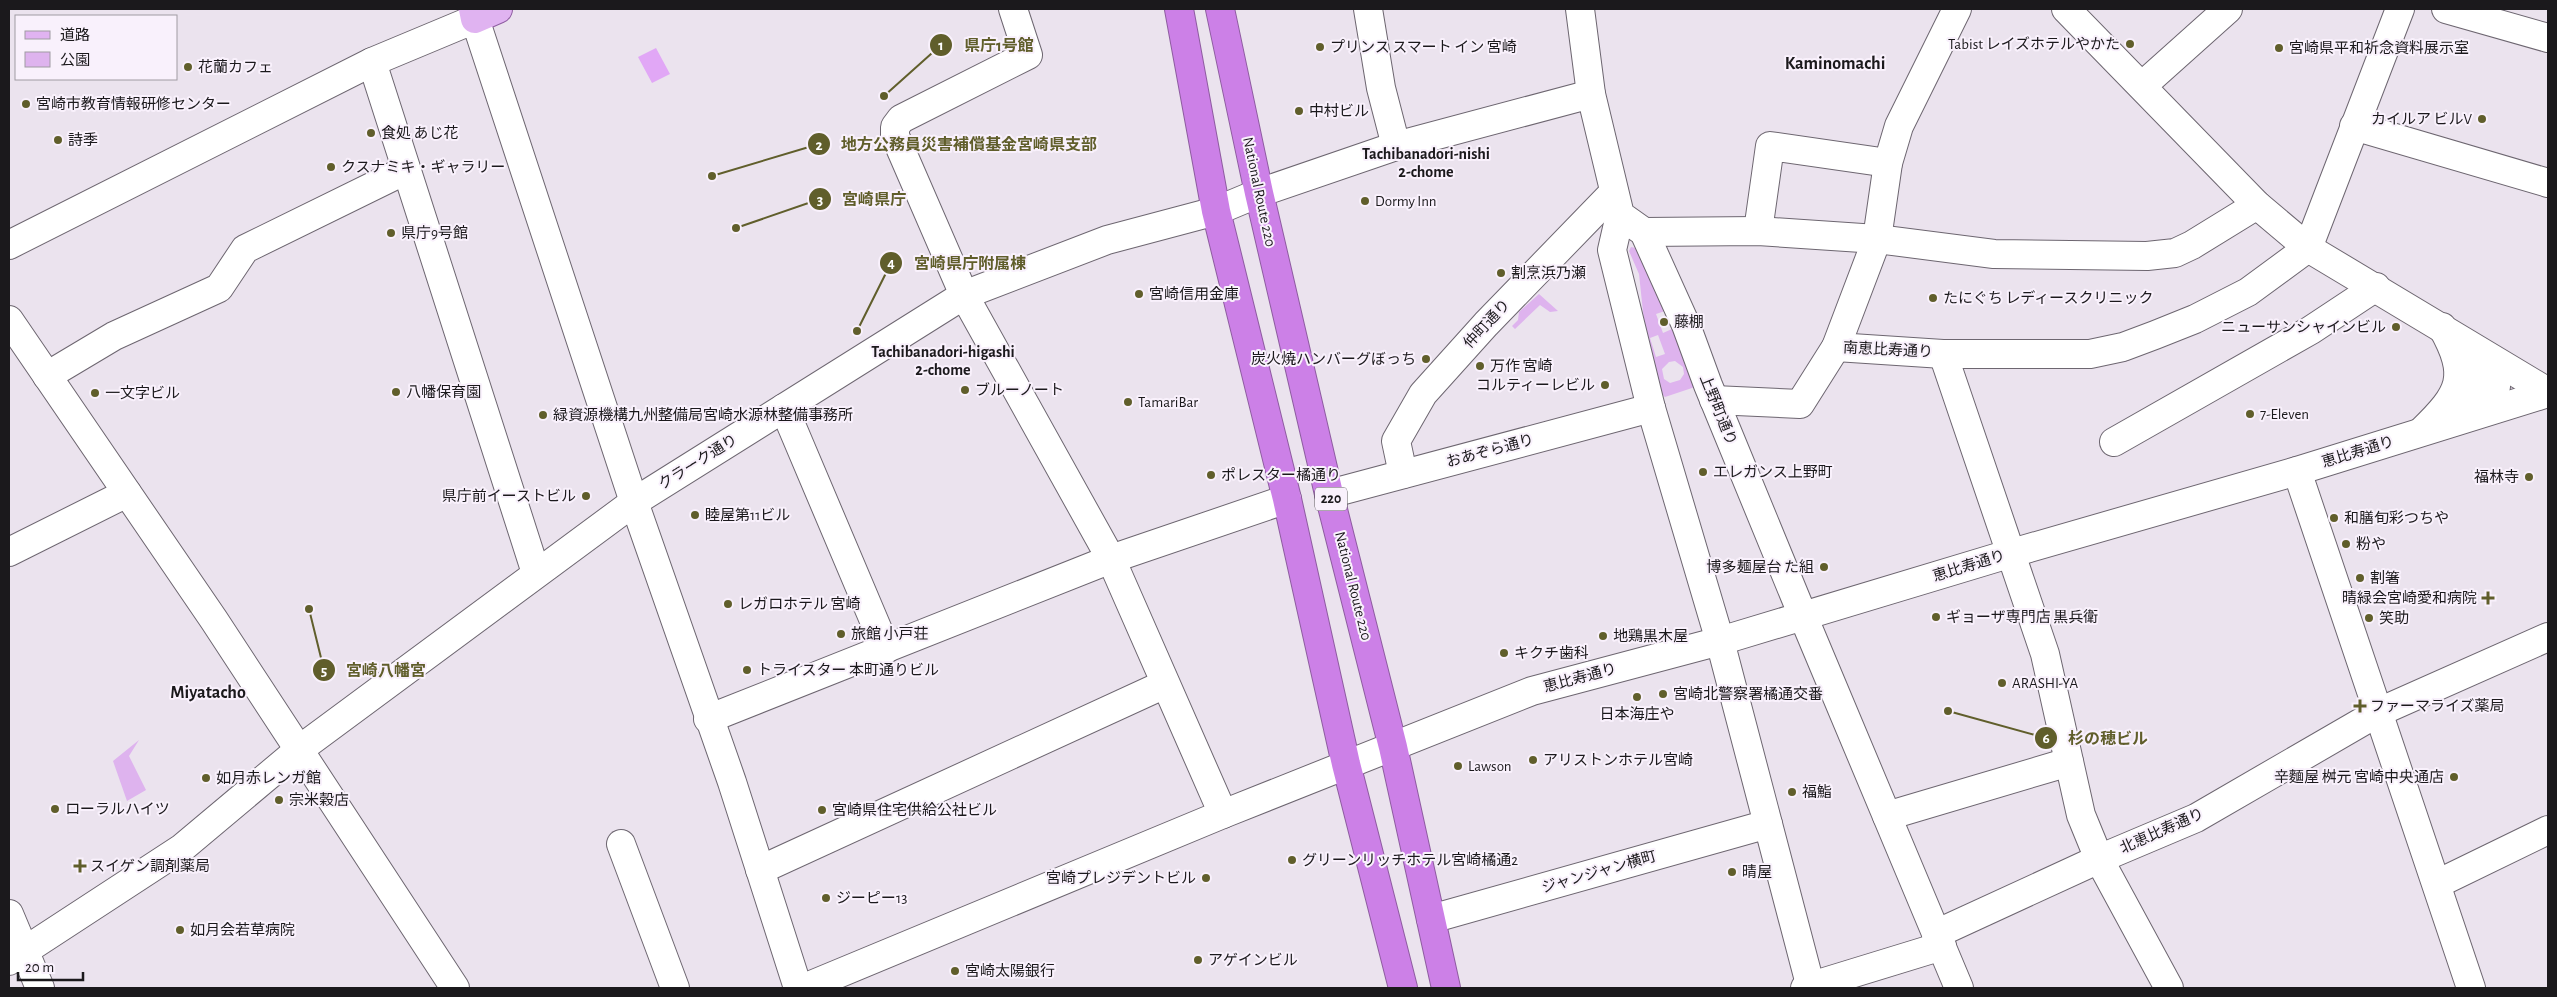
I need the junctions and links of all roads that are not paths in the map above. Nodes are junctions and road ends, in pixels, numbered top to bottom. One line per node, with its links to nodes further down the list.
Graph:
1 (1012, 9): 31 (street)
2 (1179, 9): 24 (highway)
3 (1220, 9): 21 (highway, National Route 220 / 220)
4 (1368, 9): 17 (street)
5 (1580, 9): 15 (street)
6 (1957, 9): 18 (street)
7 (2066, 9): 14 (street)
8 (2228, 9): 14 (street)
9 (2400, 9): 16 (street)
10 (2446, 9): 12 (street)
11 (482, 12): 13 (street); 48 (street)
12 (2548, 38)
13 (372, 62): 19 (street); 28 (street)
14 (2142, 86): 23 (street)
15 (1591, 94): 17 (street, クラーク通り); 22 (street)
16 (2354, 126): 20 (street); 29 (street)
17 (1396, 146): 21 (street, クラーク通り)
18 (1888, 163): 25 (street); 27 (street)
19 (406, 170): 36 (street); 52 (street)
20 (2548, 183)
21 (1259, 194): 24 (street, クラーク通り); 46 (highway, National Route 220 / 220)
22 (1617, 203): 26 (street); 40 (street); 44 (street, 仲町通り)
23 (2257, 205): 27 (street); 29 (street)
24 (1216, 211): 31 (street, クラーク通り); 47 (highway)
25 (1758, 231): 26 (street); 27 (street)
26 (1644, 232): 38 (street, 上野町通り)
27 (1877, 239): 34 (street)
28 (9, 245)
29 (2308, 248): 30 (street); 35 (street)
30 (2376, 287): 33 (street); 42 (street)
31 (964, 295): 39 (street, クラーク通り); 51 (street)
32 (9, 320): 36 (street)
33 (2442, 327): 37 (street); 41 (street)
34 (1836, 347): 35 (street, 南恵比寿通り); 38 (street, 南恵比寿通り)
35 (1943, 354): 50 (street, 南恵比寿通り)
36 (47, 376): 45 (street)
37 (2548, 393): 41 (street, 恵比寿通り)
38 (1714, 400): 53 (street, 上野町通り)
39 (784, 408): 48 (street, クラーク通り); 56 (street)
40 (1651, 408): 44 (street, おあぞら通り); 55 (street)
41 (2419, 433): 43 (street, 恵比寿通り)
42 (2114, 442)
43 (2297, 471): 50 (street, 恵比寿通り); 58 (street)
44 (1403, 474): 46 (street, おあぞら通り)
45 (127, 493): 49 (street); 61 (street)
46 (1329, 494): 60 (highway, National Route 220 / 220)
47 (1287, 499): 51 (street); 63 (highway)
48 (634, 502): 52 (street, クラーク通り); 59 (street)
49 (9, 552)
50 (2012, 553): 53 (street, 恵比寿通り); 62 (street, 南恵比寿通り)
51 (1111, 560): 56 (street); 57 (street)
52 (536, 572): 61 (street, クラーク通り)
53 (1803, 616): 55 (street, 恵比寿通り); 65 (street, 上野町通り)
54 (2548, 637): 58 (street, 北恵比寿通り)
55 (1720, 641): 60 (street, 恵比寿通り); 66 (street)
56 (886, 649): 59 (street)
57 (1165, 684): 64 (street); 70 (street)
58 (2379, 712): 69 (street, 北恵比寿通り); 71 (street)
59 (708, 719): 70 (street)
60 (1393, 747): 63 (street, 恵比寿通り); 73 (highway, National Route 220 / 220)
61 (300, 749): 75 (street, クラーク通り); 78 (street)
62 (2069, 762): 65 (street); 69 (street, 南恵比寿通り)
63 (1346, 764): 64 (street, 恵比寿通り); 82 (highway)
64 (1223, 814): 76 (street, 恵比寿通り)
65 (1886, 816): 74 (street, 上野町通り)
66 (1768, 824): 73 (street, ジャンジャン横町); 84 (street)
67 (2548, 830): 71 (street)
68 (621, 844): 79 (street)
69 (2099, 859): 74 (street, 北恵比寿通り); 86 (street, 南恵比寿通り)
70 (760, 870): 80 (street)
71 (2436, 884): 87 (street)
72 (9, 914): 75 (street)
73 (1431, 919): 83 (highway, National Route 220 / 220)
74 (1939, 940): 84 (street, 北恵比寿通り); 85 (street, 上野町通り)
75 (17, 956): 77 (street)
76 (831, 983): 81 (street, 恵比寿通り)
77 (40, 988)
78 (455, 988)
79 (674, 988)
80 (798, 988)
81 (804, 988)
82 (1403, 988)
83 (1446, 988)
84 (1809, 988)
85 (1959, 988)
86 (2169, 988)
87 (2471, 988)

